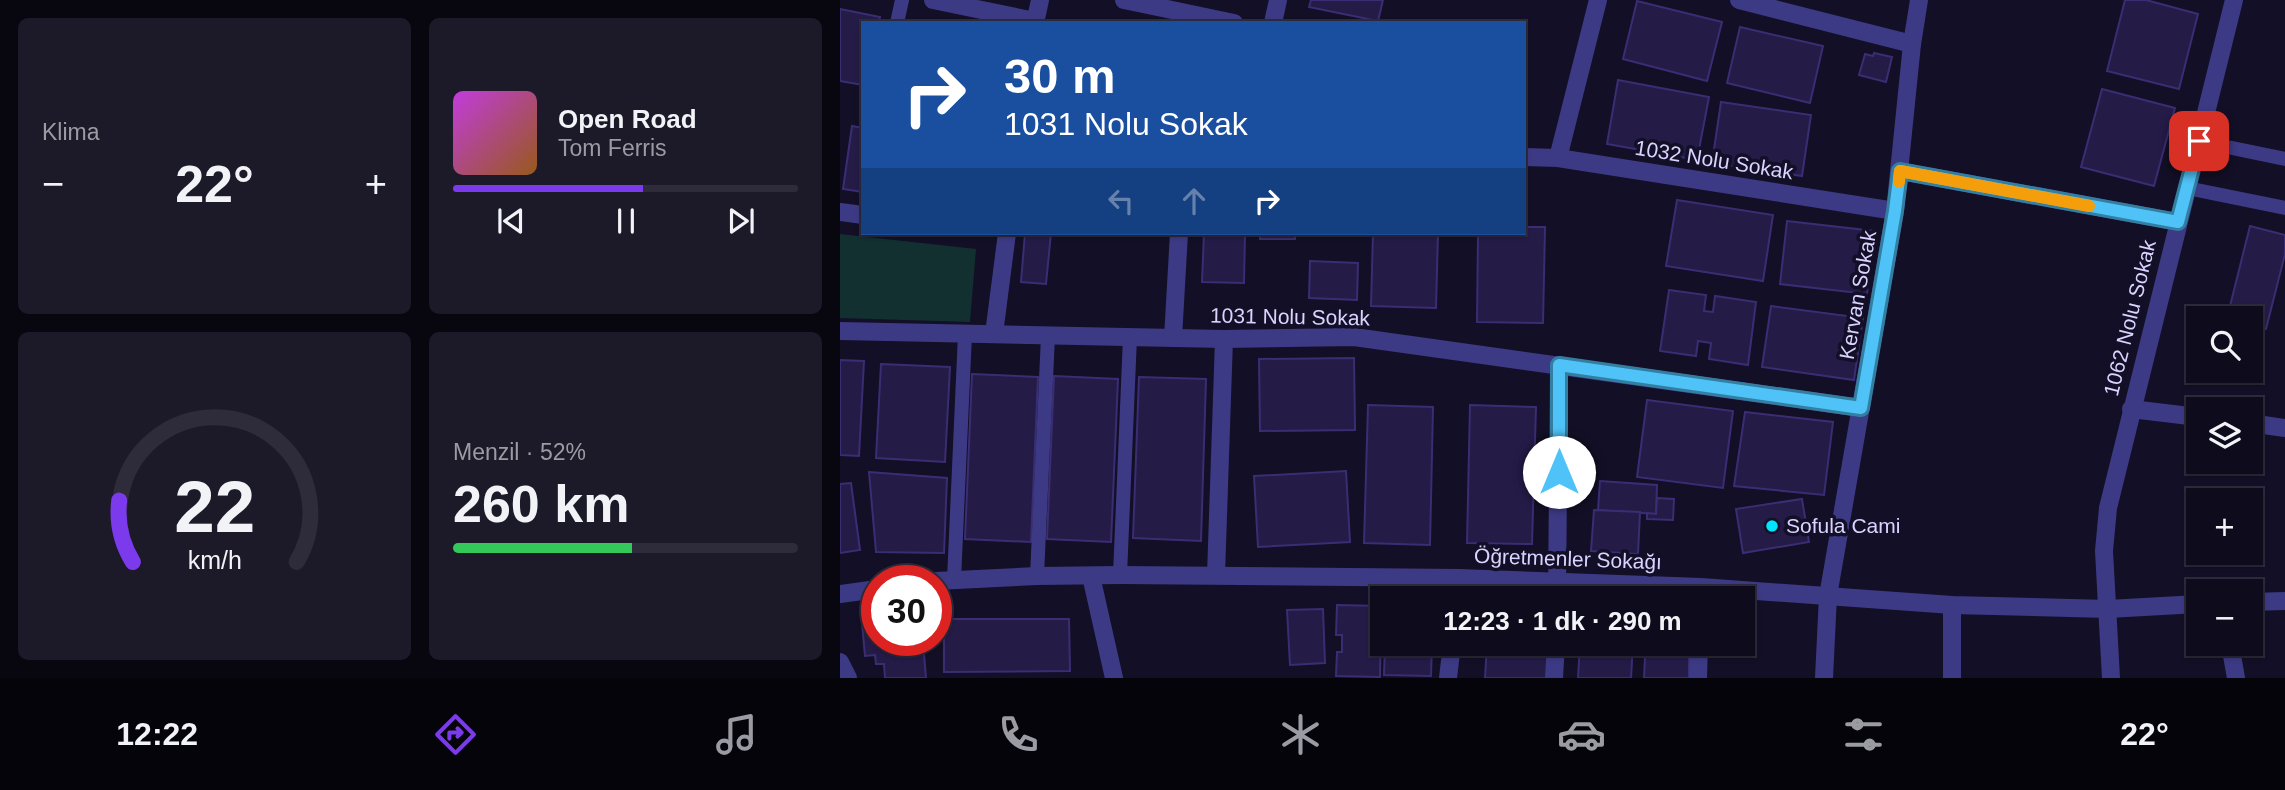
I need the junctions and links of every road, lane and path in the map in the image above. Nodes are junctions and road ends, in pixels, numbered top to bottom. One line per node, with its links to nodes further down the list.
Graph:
1 (902, 0): 11 (lane)
2 (933, 0): 12 (street)
3 (1040, 0): 13 (street)
4 (1124, 0): 10 (street)
5 (1278, 0): 15 (street)
6 (1598, 0): 19 (street)
7 (1739, 0): 16 (street)
8 (1919, 0): 16 (street, Kervan Sokak)
9 (2234, 0): 17 (street, 1062 Nolu Sokak)
10 (1192, 19): 14 (street)
11 (897, 21)
12 (1030, 21)
13 (1035, 21)
14 (1213, 21)
15 (1273, 21)
16 (1912, 44): 21 (street, Kervan Sokak)
17 (2199, 141): 20 (lane); 22 (street, 1062 Nolu Sokak)
18 (1526, 157): 19 (street, 1032 Nolu Sokak)
19 (1558, 158): 24 (street, 1032 Nolu Sokak)
20 (2285, 159)
21 (1900, 171): 24 (street, Kervan Sokak); 27 (street)
22 (2187, 188): 23 (lane); 27 (street, 1062 Nolu Sokak)
23 (2285, 208)
24 (1895, 211): 38 (street, Kervan Sokak)
25 (840, 212): 26 (street)
26 (861, 215)
27 (2178, 222): 39 (street, 1062 Nolu Sokak)
28 (1004, 235): 32 (street)
29 (1180, 235): 35 (street)
30 (840, 331): 31 (street, 1031 Nolu Sokak)
31 (965, 334): 32 (street, 1031 Nolu Sokak); 43 (lane)
32 (994, 334): 33 (street, 1031 Nolu Sokak)
33 (1048, 336): 34 (street, 1031 Nolu Sokak); 46 (lane)
34 (1130, 337): 35 (street, 1031 Nolu Sokak); 44 (lane)
35 (1174, 338): 36 (street, 1031 Nolu Sokak)
36 (1224, 339): 37 (street, 1031 Nolu Sokak); 45 (street)
37 (1559, 365): 38 (street, 1031 Nolu Sokak); 49 (street)
38 (1861, 408): 57 (street, Kervan Sokak)
39 (2131, 409): 40 (street); 62 (street, 1062 Nolu Sokak)
40 (2186, 416)
41 (2263, 425): 42 (street)
42 (2285, 428)
43 (946, 565)
44 (1120, 575): 45 (street, Öğretmenler Sokağı); 47 (street, Öğretmenler Sokağı)
45 (1216, 575): 48 (street, Öğretmenler Sokağı)
46 (1037, 576): 47 (street, Öğretmenler Sokağı); 50 (street, Öğretmenler Sokağı)
47 (1091, 576): 69 (street)
48 (1459, 578): 49 (street, Öğretmenler Sokağı); 51 (street)
49 (1558, 580): 52 (street); 53 (street, Öğretmenler Sokağı)
50 (952, 581)
51 (1458, 586)
52 (1558, 586)
53 (1624, 586)
54 (861, 591): 55 (street)
55 (840, 594)
56 (1755, 594): 57 (street, Öğretmenler Sokağı)
57 (1828, 596): 60 (street, Öğretmenler Sokağı); 73 (street, Kervan Sokak)
58 (2285, 601): 59 (street)
59 (2263, 602)
60 (1952, 605): 62 (street, Öğretmenler Sokağı); 74 (street)
61 (2186, 605): 62 (street, Öğretmenler Sokağı)
62 (2108, 609): 75 (street, 1062 Nolu Sokak)
63 (1451, 656): 70 (street)
64 (1555, 656): 71 (street)
65 (1699, 656): 72 (street)
66 (2233, 656): 76 (street)
67 (840, 662): 68 (street)
68 (848, 678)
69 (1114, 678)
70 (1448, 678)
71 (1554, 678)
72 (1698, 678)
73 (1824, 678)
74 (1952, 678)
75 (2111, 678)
76 (2236, 678)

